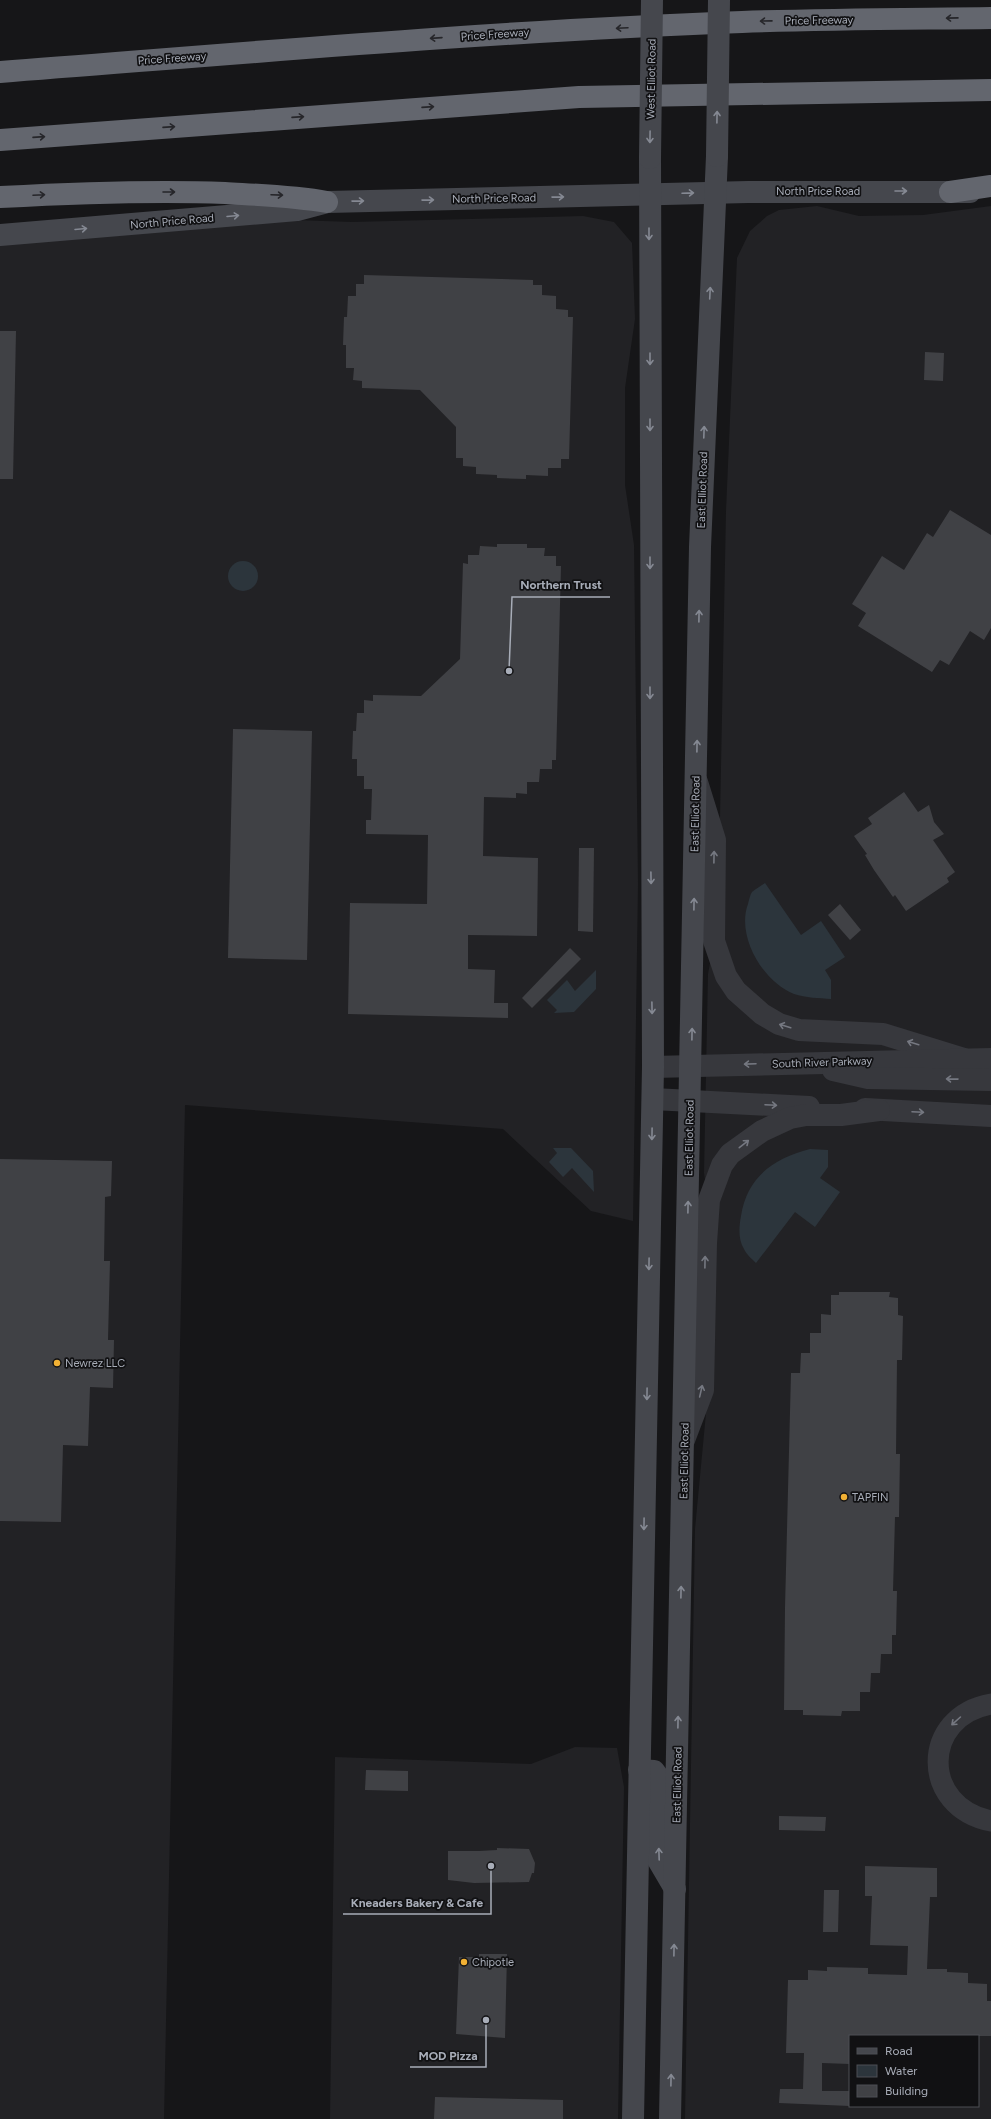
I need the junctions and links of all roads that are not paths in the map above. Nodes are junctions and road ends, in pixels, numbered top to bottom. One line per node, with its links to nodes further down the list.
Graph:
1 (652, 0): 11 (main road, West Elliot Road, one-way to 11, bridge)
2 (719, 0): 8 (main road, East Elliot Road, one-way to 2, bridge)
3 (991, 18): 4 (highway, Price Freeway, one-way to 4)
4 (0, 72)
5 (991, 90): 6 (highway, one-way to 5)
6 (0, 140)
7 (991, 186): 9 (highway)
8 (715, 192): 9 (main road, North Price Road, one-way to 9); 11 (main road, North Price Road, one-way to 8); 15 (main road, East Elliot Road, one-way to 8)
9 (950, 192): 10 (main road, North Price Road)
10 (991, 192)
11 (649, 195): 13 (main road, North Price Road, one-way to 11); 20 (main road, one-way to 20)
12 (0, 197): 13 (highway, one-way to 13)
13 (327, 202): 14 (main road, North Price Road, one-way to 13)
14 (0, 235)
15 (696, 777): 16 (street, one-way to 15); 19 (main road, East Elliot Road, one-way to 15)
16 (964, 1059): 17 (street, South River Parkway); 18 (street, South River Parkway)
17 (991, 1059)
18 (803, 1063): 19 (street, South River Parkway, one-way to 19); 21 (street, one-way to 18)
19 (691, 1066): 20 (street, South River Parkway); 23 (main road, East Elliot Road)
20 (653, 1067): 22 (main road)
21 (991, 1080)
22 (652, 1099): 23 (street); 28 (main road, one-way to 28)
23 (690, 1100): 24 (street, one-way to 24); 26 (main road, East Elliot Road, one-way to 23)
24 (879, 1110): 25 (street, one-way to 25); 26 (street, one-way to 24)
25 (991, 1116)
26 (684, 1441): 30 (main road, East Elliot Road, one-way to 26)
27 (991, 1704): 29 (street, one-way to 29)
28 (639, 1770): 30 (main road, one-way to 28); 31 (main road)
29 (991, 1821)
30 (675, 1889): 32 (main road, East Elliot Road, one-way to 30)
31 (633, 2119)
32 (670, 2119)

